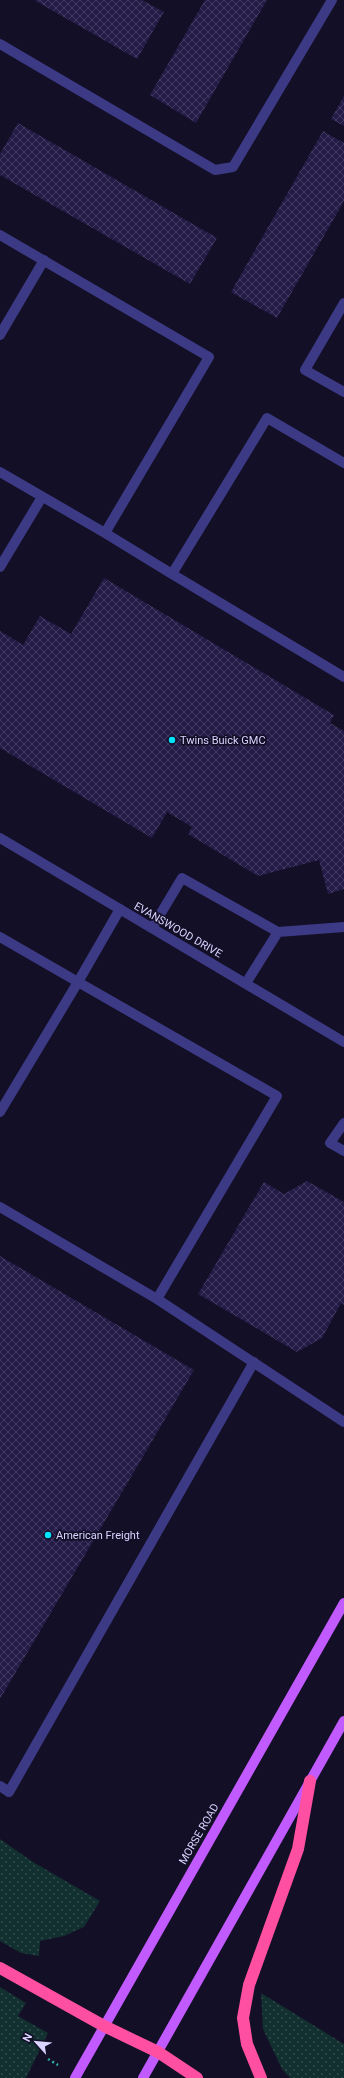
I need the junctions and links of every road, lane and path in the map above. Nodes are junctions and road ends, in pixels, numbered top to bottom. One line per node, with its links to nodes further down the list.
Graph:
1 (332, 0): 2 (street)
2 (0, 44)
3 (0, 235): 4 (street)
4 (44, 260): 6 (street); 11 (street)
5 (344, 303): 7 (street)
6 (0, 334)
7 (344, 392)
8 (344, 463): 13 (street)
9 (0, 472): 10 (street)
10 (42, 497): 11 (street); 12 (street)
11 (105, 533): 13 (street)
12 (0, 567)
13 (172, 574): 14 (street)
14 (344, 677)
15 (0, 838): 16 (street, EVANSWOOD DRIVE)
16 (120, 909): 18 (street, EVANSWOOD DRIVE); 21 (street)
17 (344, 927): 19 (street)
18 (152, 928): 19 (street); 22 (street, EVANSWOOD DRIVE)
19 (278, 932): 22 (street)
20 (0, 937): 21 (street)
21 (78, 982): 24 (street); 28 (street)
22 (246, 983): 23 (street, EVANSWOOD DRIVE)
23 (344, 1042)
24 (0, 1112)
25 (344, 1123): 26 (street)
26 (344, 1151)
27 (0, 1207): 28 (street)
28 (157, 1299): 29 (street)
29 (254, 1362): 30 (street); 34 (street)
30 (344, 1422)
31 (344, 1603): 36 (main road, MORSE ROAD)
32 (344, 1722): 33 (main road)
33 (310, 1781): 37 (main road); 43 (highway)
34 (0, 1786)
35 (0, 1968): 36 (highway)
36 (104, 2026): 37 (highway); 40 (main road, MORSE ROAD)
37 (158, 2052): 41 (main road); 42 (highway)
38 (48, 2060): 39 (path)
39 (58, 2065)
40 (75, 2078)
41 (143, 2078)
42 (197, 2078)
43 (261, 2078)

